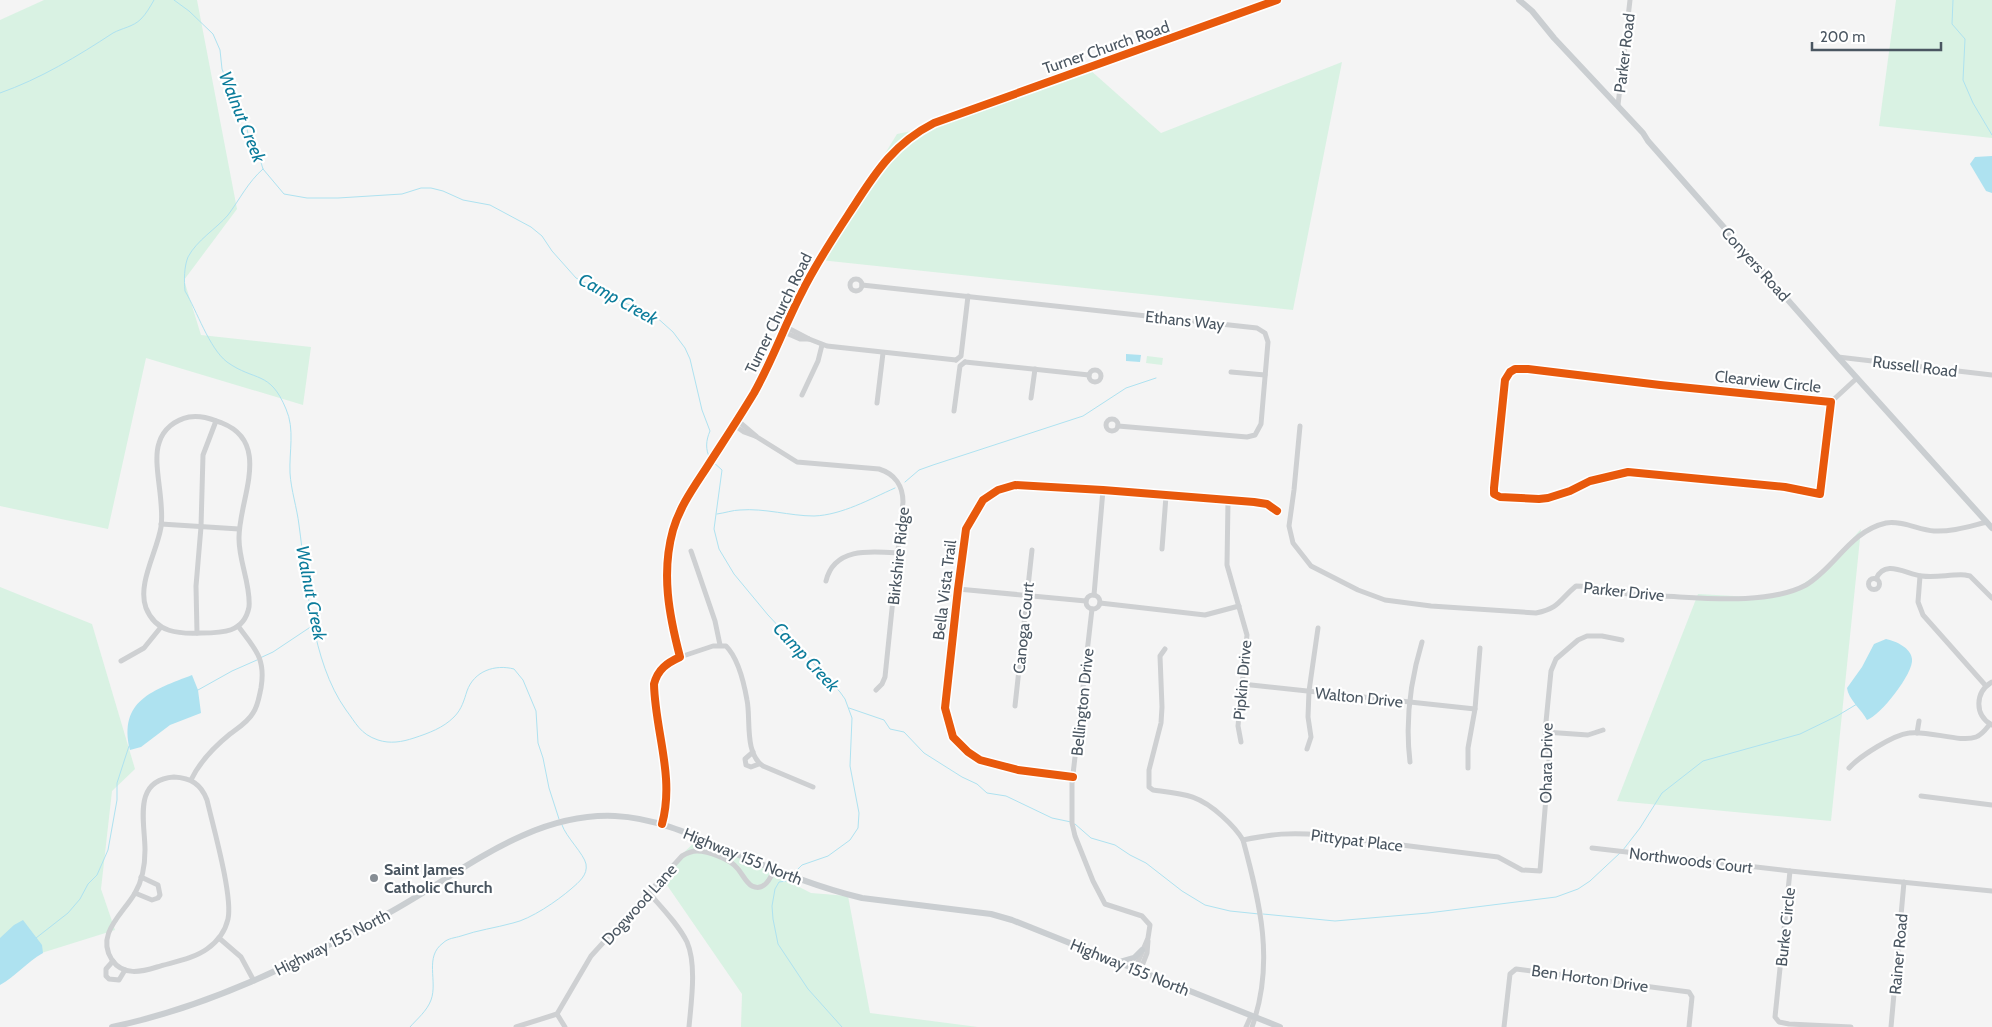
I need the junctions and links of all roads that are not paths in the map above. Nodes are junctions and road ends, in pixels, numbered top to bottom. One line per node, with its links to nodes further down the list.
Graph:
1 (1277, 0): 7 (street, Turner Church Road)
2 (1519, 0): 4 (main road, Conyers Road)
3 (1630, 0): 4 (street, Parker Road)
4 (1618, 105): 12 (main road, Conyers Road)
5 (862, 285): 6 (street, Ethans Way)
6 (968, 296): 13 (street); 19 (street, Ethans Way)
7 (786, 326): 8 (street, Turner Church Road); 9 (street)
8 (784, 332): 9 (street); 27 (street, Turner Church Road)
9 (809, 339): 10 (street)
10 (822, 345): 11 (street); 22 (street)
11 (883, 353): 13 (street); 25 (street)
12 (1838, 357): 20 (street, Russell Road); 21 (main road, Conyers Road)
13 (959, 358): 14 (street); 15 (street)
14 (966, 362): 15 (street); 16 (street)
15 (960, 366): 26 (street)
16 (1035, 369): 18 (street); 23 (street)
17 (1230, 372): 19 (street)
18 (1090, 375)
19 (1265, 375): 30 (street, Ethans Way)
20 (1992, 375)
21 (1857, 378): 24 (street); 37 (main road, Conyers Road)
22 (802, 395)
23 (1032, 398)
24 (1831, 402): 24 (street, Clearview Circle)
25 (877, 403)
26 (954, 412)
27 (737, 420): 29 (street, Turner Church Road); 32 (street, Birkshire Ridge)
28 (216, 421): 38 (street); 39 (street); 41 (street)
29 (734, 425): 32 (street, Birkshire Ridge); 66 (street, Turner Church Road)
30 (1118, 426)
31 (1300, 426): 37 (street, Parker Drive)
32 (757, 437): 45 (street, Birkshire Ridge)
33 (1103, 490): 34 (street, Bella Vista Trail); 49 (street, Bella Vista Trail); 51 (street)
34 (1166, 496): 35 (street, Bella Vista Trail); 42 (street)
35 (1228, 501): 36 (street, Bella Vista Trail); 55 (street, Pipkin Drive)
36 (1277, 511)
37 (1987, 522): 40 (main road, Conyers Road)
38 (161, 524): 39 (street); 58 (street)
39 (201, 527): 41 (street); 60 (street)
40 (1992, 528)
41 (239, 529): 57 (street)
42 (1162, 549)
43 (1032, 550): 50 (street, Canoga Court)
44 (692, 551): 63 (street)
45 (898, 553): 48 (street); 71 (street, Birkshire Ridge)
46 (1920, 576): 47 (street); 52 (street); 70 (street)
47 (1876, 579)
48 (826, 581)
49 (958, 589): 50 (street); 88 (street, Bella Vista Trail)
50 (1027, 594): 53 (street); 74 (street, Canoga Court)
51 (1094, 595): 53 (street); 54 (street)
52 (1992, 598)
53 (1086, 601): 56 (street)
54 (1100, 603): 55 (street); 56 (street)
55 (1239, 606): 69 (street, Pipkin Drive)
56 (1092, 609): 88 (street, Bellington Drive)
57 (238, 626): 60 (street); 89 (street)
58 (161, 627): 60 (street); 67 (street)
59 (1318, 628): 72 (street)
60 (197, 633)
61 (1622, 640): 79 (street, Ohara Drive)
62 (1422, 642): 73 (street)
63 (720, 645): 66 (street); 83 (street)
64 (1480, 648): 75 (street)
65 (1165, 649): 94 (street)
66 (680, 657): 93 (street)
67 (121, 661)
68 (1992, 682): 70 (street)
69 (1242, 684): 72 (street, Walton Drive); 81 (street, Pipkin Drive)
70 (1986, 686): 77 (street)
71 (876, 690)
72 (1310, 692): 73 (street, Walton Drive); 82 (street)
73 (1409, 703): 75 (street, Walton Drive); 84 (street)
74 (1015, 706)
75 (1476, 709): 86 (street)
76 (1919, 721): 80 (street)
77 (1991, 725): 80 (street)
78 (1602, 730): 79 (street)
79 (1545, 732): 96 (street, Ohara Drive)
80 (1917, 732): 87 (street)
81 (1241, 742)
82 (1307, 749)
83 (753, 752): 85 (street); 85 (street)
84 (1410, 762)
85 (759, 764): 90 (street)
86 (1468, 768)
87 (1849, 768)
88 (1073, 777): 105 (street, Bellington Drive)
89 (191, 780): 99 (street); 104 (street)
90 (814, 787)
91 (1921, 796): 92 (street)
92 (1992, 805)
93 (662, 824): 97 (main road, Highway 155 North); 111 (main road, Highway 155 North)
94 (1243, 840): 96 (street, Pittypat Place); 113 (street)
95 (1592, 848): 98 (street, Northwoods Court)
96 (1472, 854)
97 (774, 869): 103 (street, Dogwood Lane); 108 (main road, Highway 155 North)
98 (1790, 871): 100 (street, Burke Circle); 123 (street, Burke Circle)
99 (141, 877): 102 (street); 102 (street)
100 (1904, 882): 101 (street, Burke Circle); 124 (street, Rainer Road)
101 (1992, 891)
102 (135, 893): 107 (street)
103 (649, 893): 112 (street, Dogwood Lane); 117 (street)
104 (219, 938): 109 (street); 111 (street)
105 (1148, 938): 106 (street); 110 (street, Bellington Drive)
106 (1142, 950): 108 (main road); 110 (street)
107 (113, 961): 109 (street); 109 (street)
108 (1116, 962): 110 (main road, Highway 155 North)
109 (126, 970)
110 (1138, 970): 113 (main road, Highway 155 North)
111 (254, 981): 114 (main road, Highway 155 North)
112 (557, 1014): 115 (street); 116 (street)
113 (1253, 1017): 118 (street); 119 (street); 120 (main road, Highway 155 North)
114 (112, 1027)
115 (516, 1027)
116 (565, 1027)
117 (689, 1027)
118 (1246, 1027)
119 (1252, 1027)
120 (1280, 1027)
121 (1504, 1027): 122 (street, Ben Horton Drive)
122 (1689, 1027)
123 (1851, 1027)
124 (1891, 1027)

